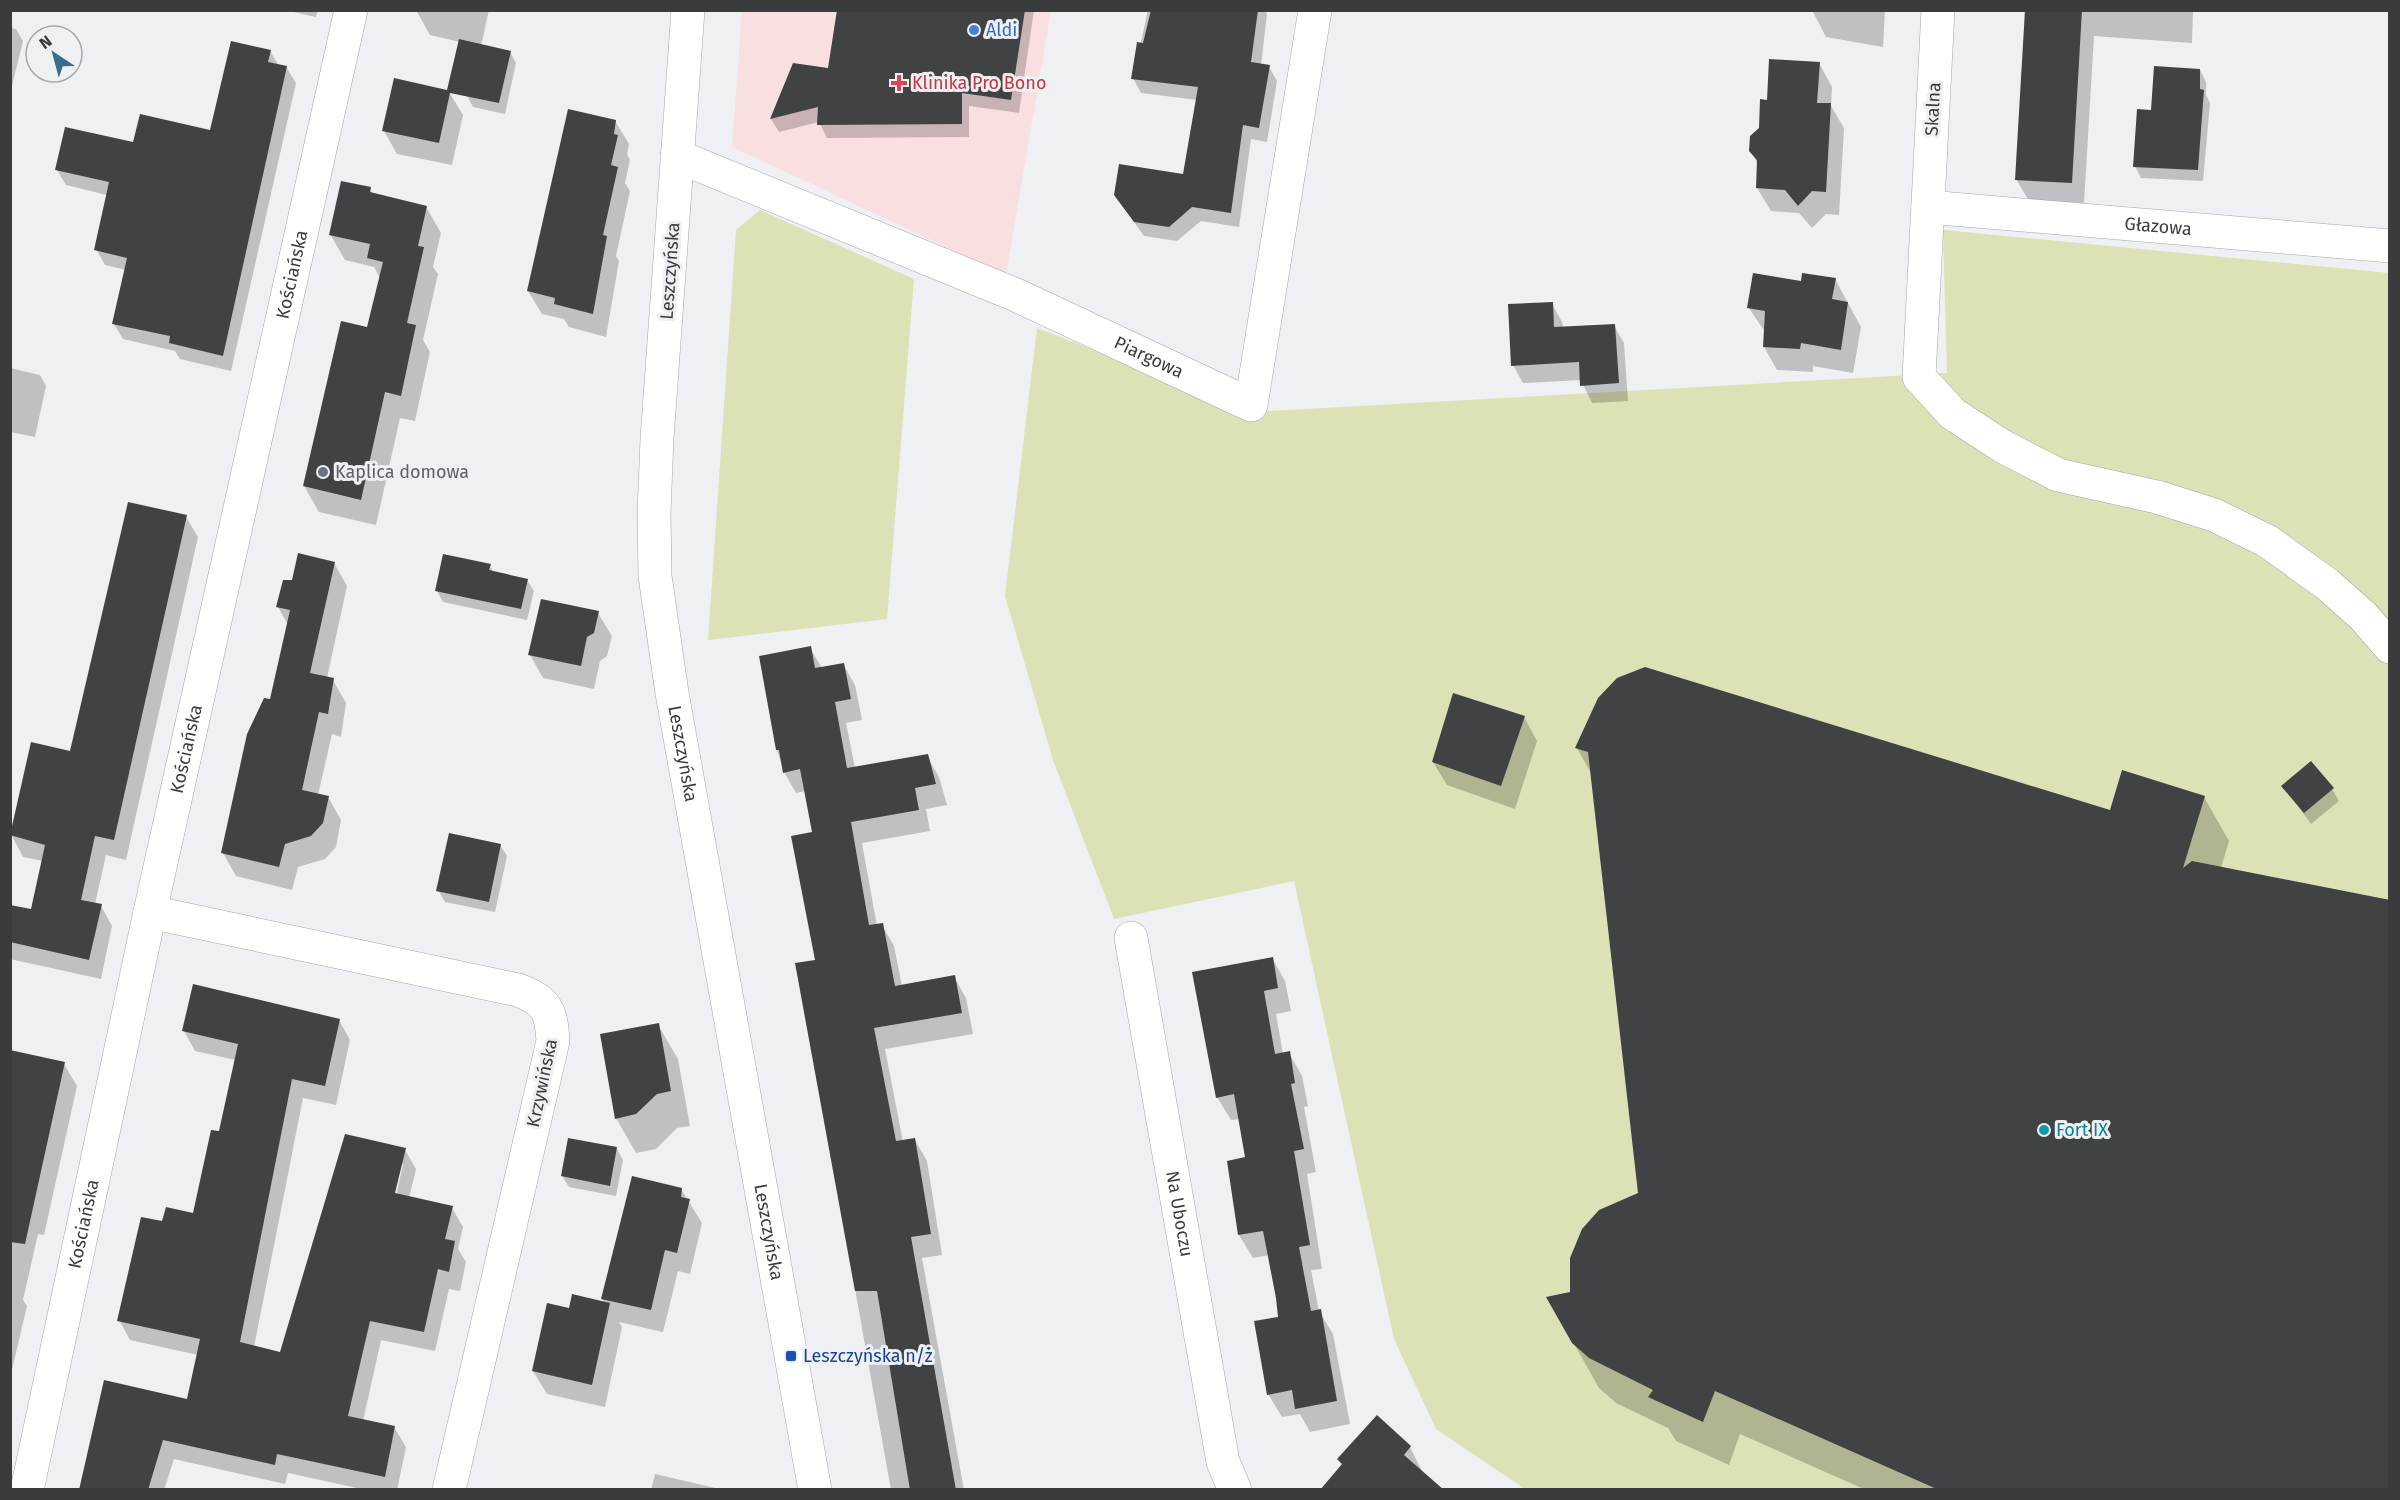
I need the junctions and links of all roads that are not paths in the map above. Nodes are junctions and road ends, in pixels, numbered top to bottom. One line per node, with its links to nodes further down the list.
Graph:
1 (351, 10): 9 (street, Kościańska)
2 (688, 10): 5 (street, Leszczyńska)
3 (1315, 10): 5 (street, Piargowa)
4 (1938, 10): 6 (street, Skalna)
5 (677, 156): 13 (street, Leszczyńska)
6 (1928, 207): 7 (street, Głazowa); 8 (street, Skalna)
7 (2390, 246)
8 (2390, 647)
9 (150, 912): 11 (street, Kościańska); 12 (street, Krzywińska)
10 (1131, 938): 14 (street, Na Uboczu)
11 (27, 1490)
12 (449, 1490)
13 (815, 1490)
14 (1234, 1490)

